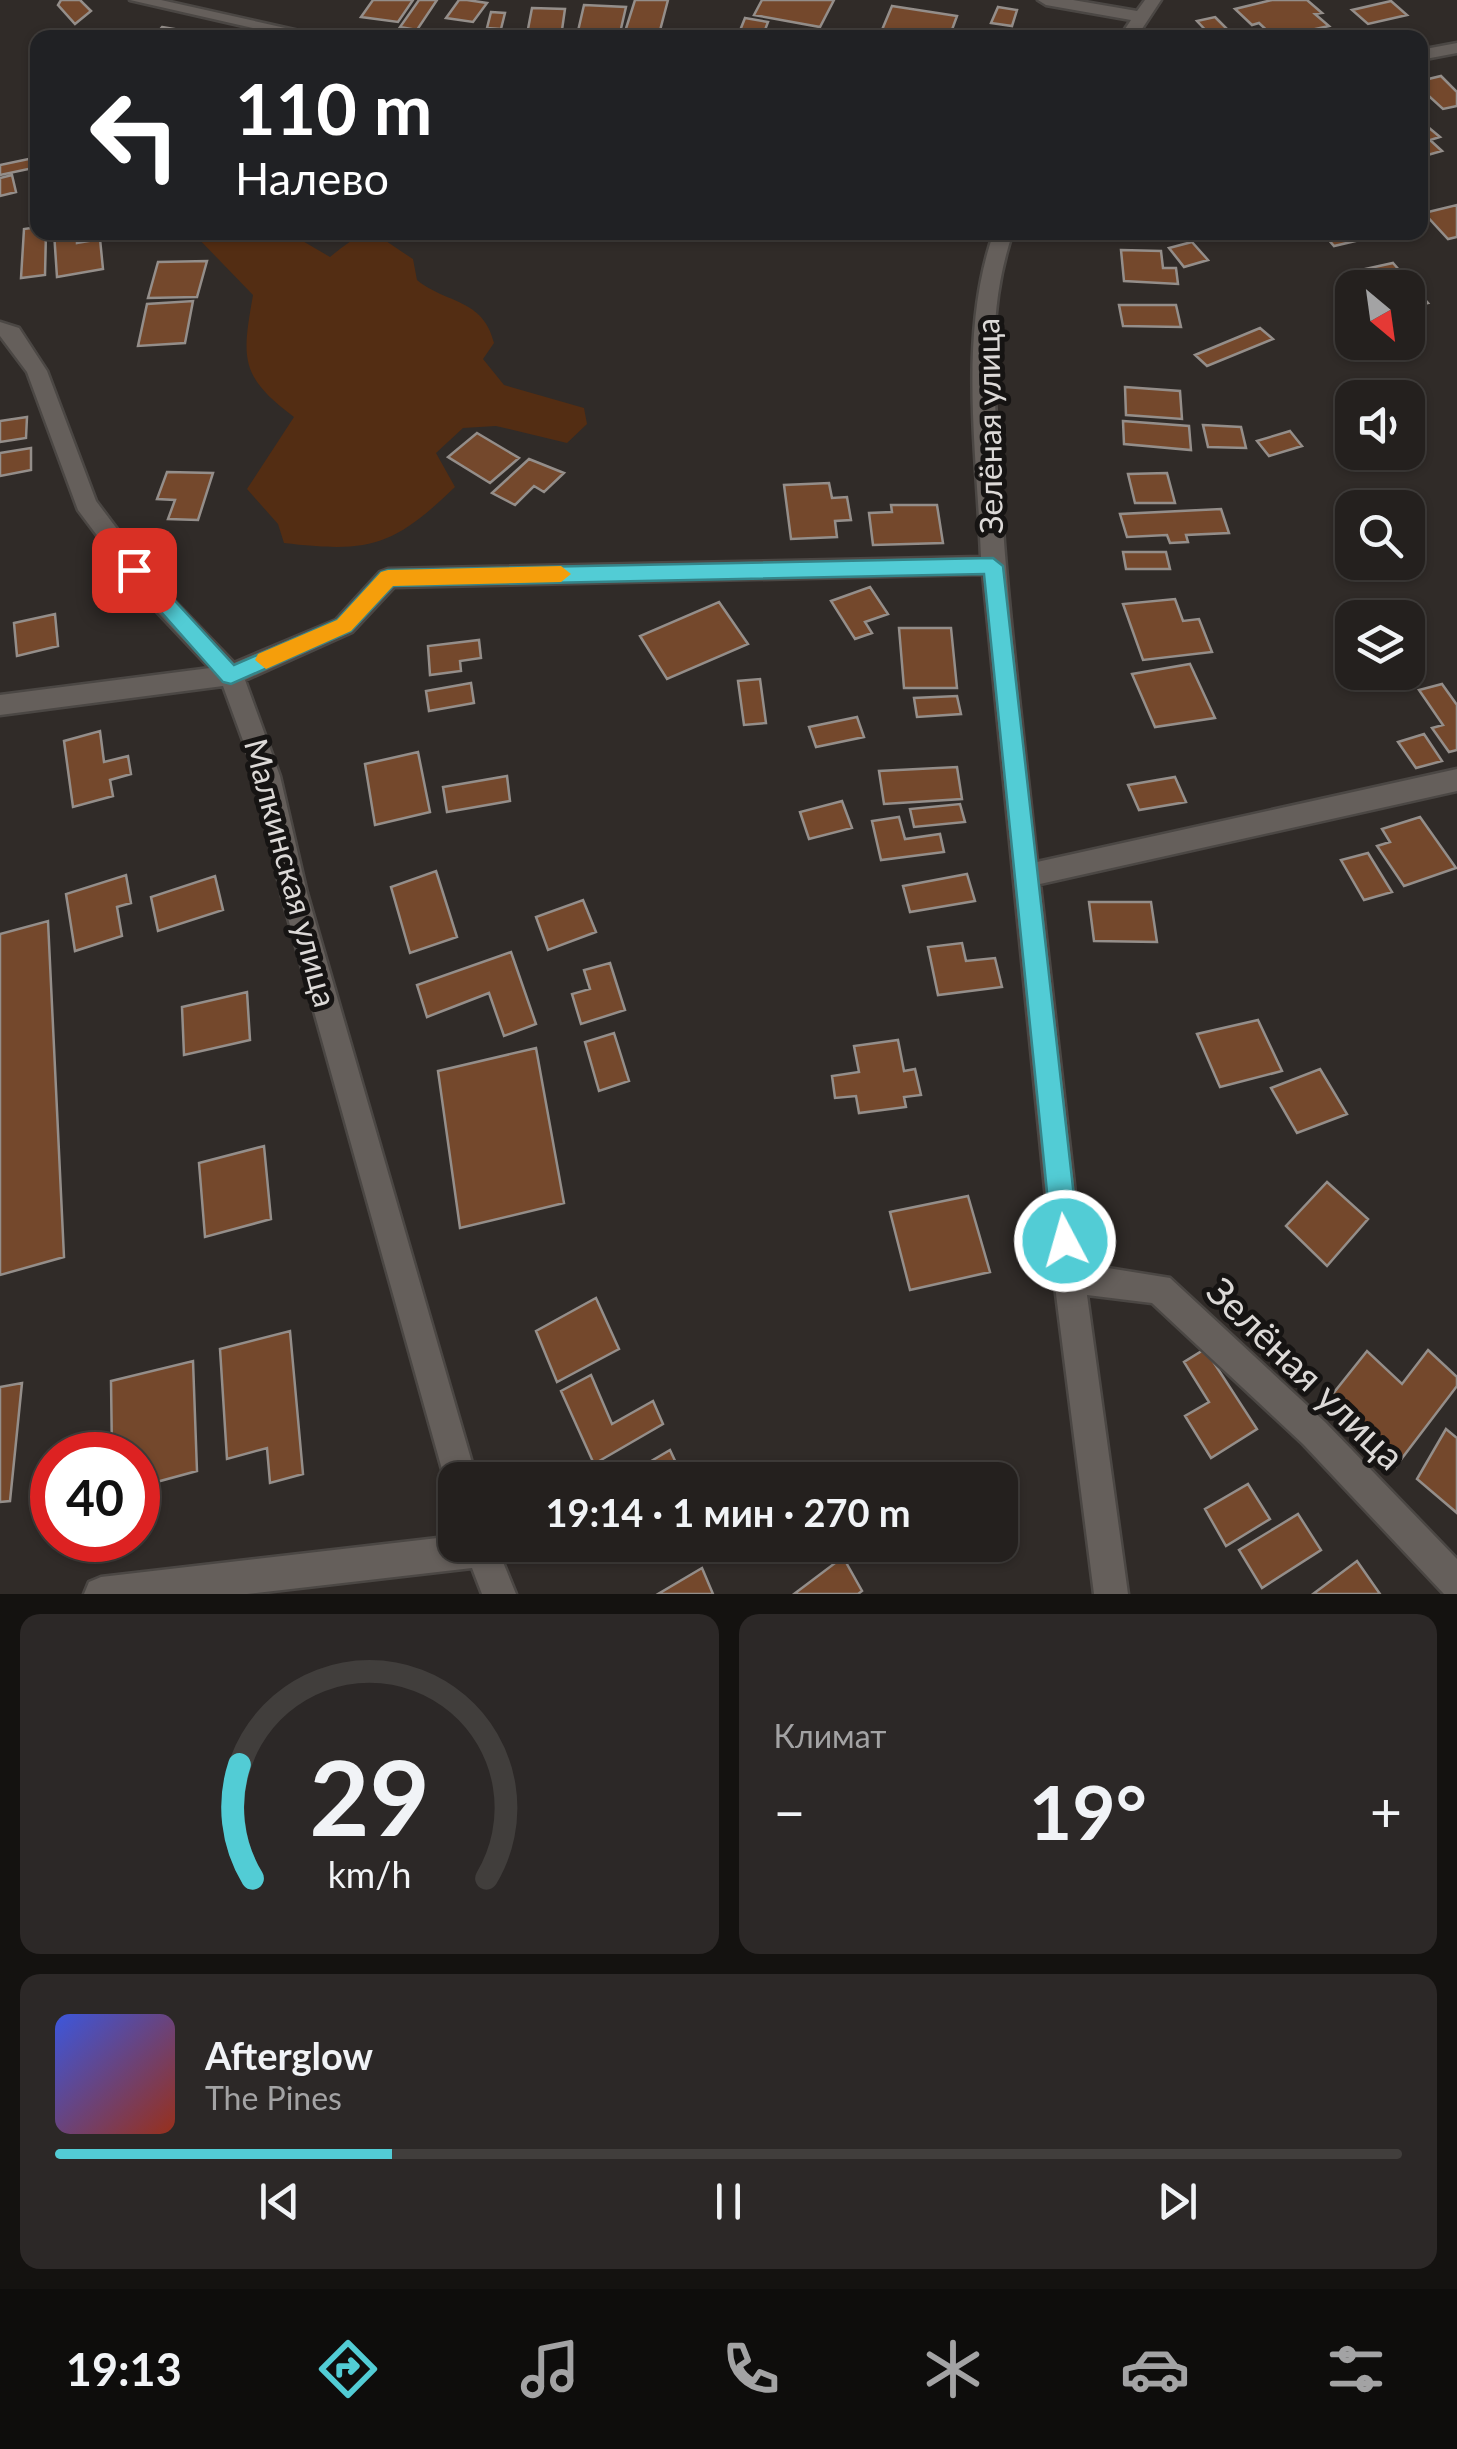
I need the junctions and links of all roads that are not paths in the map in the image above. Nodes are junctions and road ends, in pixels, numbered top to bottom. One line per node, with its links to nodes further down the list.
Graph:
1 (138, 0): 5 (street)
2 (1046, 0): 4 (street)
3 (1153, 0): 4 (street)
4 (1142, 17): 6 (street)
5 (283, 30)
6 (1133, 30)
7 (1457, 48): 8 (street)
8 (1428, 53)
9 (1001, 240): 11 (street, Зелёная улица)
10 (0, 330): 12 (street, Малкинская улица)
11 (993, 566): 12 (street); 15 (street, Зелёная улица)
12 (231, 676): 13 (street); 17 (street, Малкинская улица)
13 (0, 705)
14 (1457, 780): 15 (street)
15 (1025, 876): 16 (street, Зелёная улица)
16 (1069, 1278): 20 (street, Зелёная улица); 23 (street, Зелёная улица)
17 (456, 1462)
18 (438, 1552): 21 (street)
19 (486, 1562): 22 (street)
20 (1457, 1583)
21 (101, 1594)
22 (498, 1594)
23 (1110, 1594)

